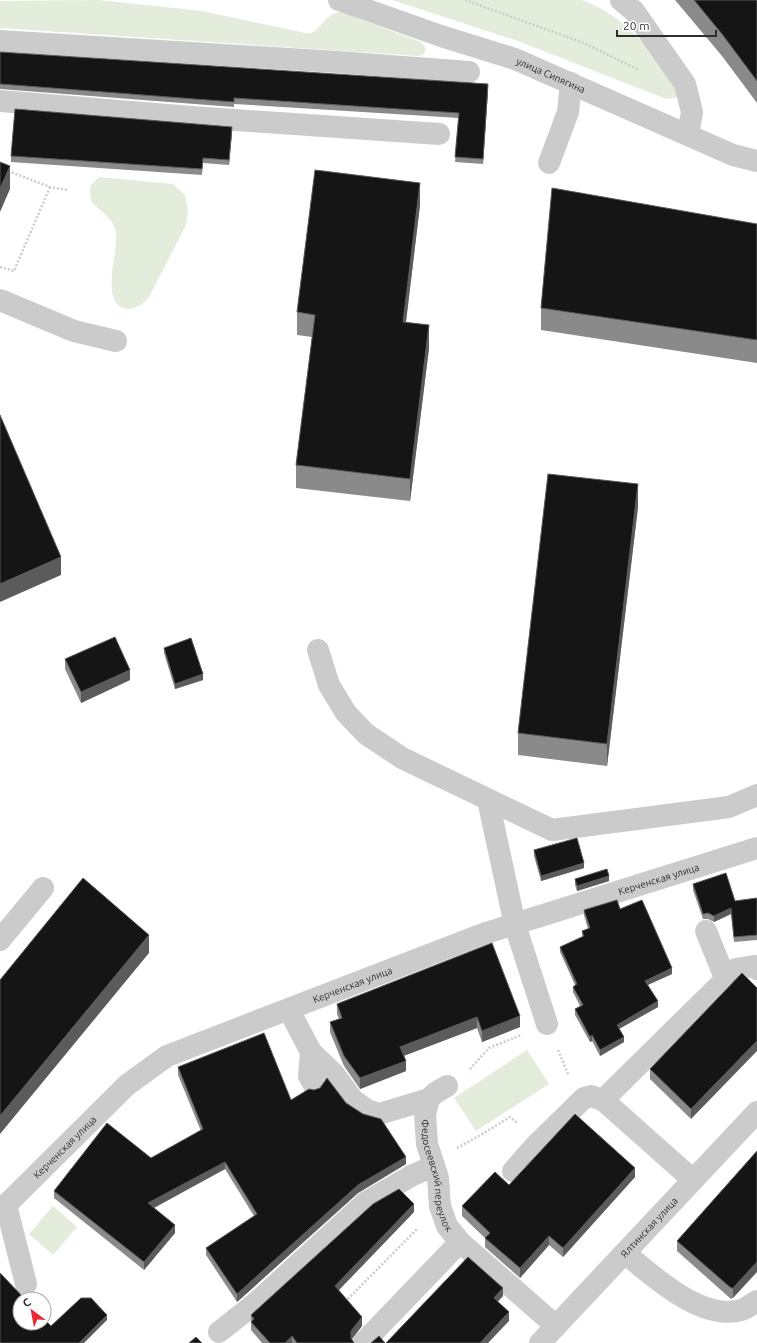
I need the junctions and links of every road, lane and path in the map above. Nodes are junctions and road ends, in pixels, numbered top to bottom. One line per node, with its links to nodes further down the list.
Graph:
1 (339, 0): 7 (street, улица Сипягина)
2 (465, 0): 6 (path)
3 (621, 0): 10 (street)
4 (0, 41): 5 (street)
5 (469, 72)
6 (645, 73)
7 (571, 83): 10 (street, улица Сипягина); 12 (street)
8 (0, 101): 9 (street)
9 (439, 134)
10 (688, 135): 11 (street, улица Сипягина)
11 (757, 161)
12 (549, 163)
13 (7, 170): 14 (path)
14 (50, 187): 15 (path); 16 (path)
15 (68, 190)
16 (0, 267)
17 (0, 300): 18 (street)
18 (116, 341)
19 (318, 650): 21 (street)
20 (757, 795): 21 (street)
21 (488, 800): 24 (street)
22 (757, 848): 24 (street, Керченская улица)
23 (43, 888): 26 (street)
24 (515, 925): 29 (street, Керченская улица); 30 (street)
25 (706, 931): 28 (street)
26 (0, 940)
27 (757, 968): 28 (street)
28 (725, 978): 35 (street)
29 (289, 1010): 31 (street); 43 (street, Керченская улица)
30 (547, 1024): 33 (path); 36 (path)
31 (312, 1052): 32 (street); 34 (street)
32 (314, 1085)
33 (447, 1086): 34 (street)
34 (429, 1099): 39 (street, Федосеевский переулок)
35 (603, 1100): 36 (street); 41 (street)
36 (580, 1101): 40 (street)
37 (757, 1112): 41 (street, Ялтинская улица)
38 (510, 1117): 39 (path)
39 (434, 1166): 42 (street, Федосеевский переулок); 50 (street)
40 (513, 1171)
41 (693, 1180): 45 (street, Ялтинская улица)
42 (440, 1206): 44 (street, Федосеевский переулок); 48 (path)
43 (3, 1208): 46 (street)
44 (460, 1242): 49 (street, Федосеевский переулок); 51 (street)
45 (625, 1253): 47 (street); 49 (street, Ялтинская улица)
46 (26, 1284)
47 (757, 1301)
48 (342, 1304)
49 (556, 1326): 52 (street, Ялтинская улица)
50 (219, 1332)
51 (363, 1343)
52 (540, 1343)

